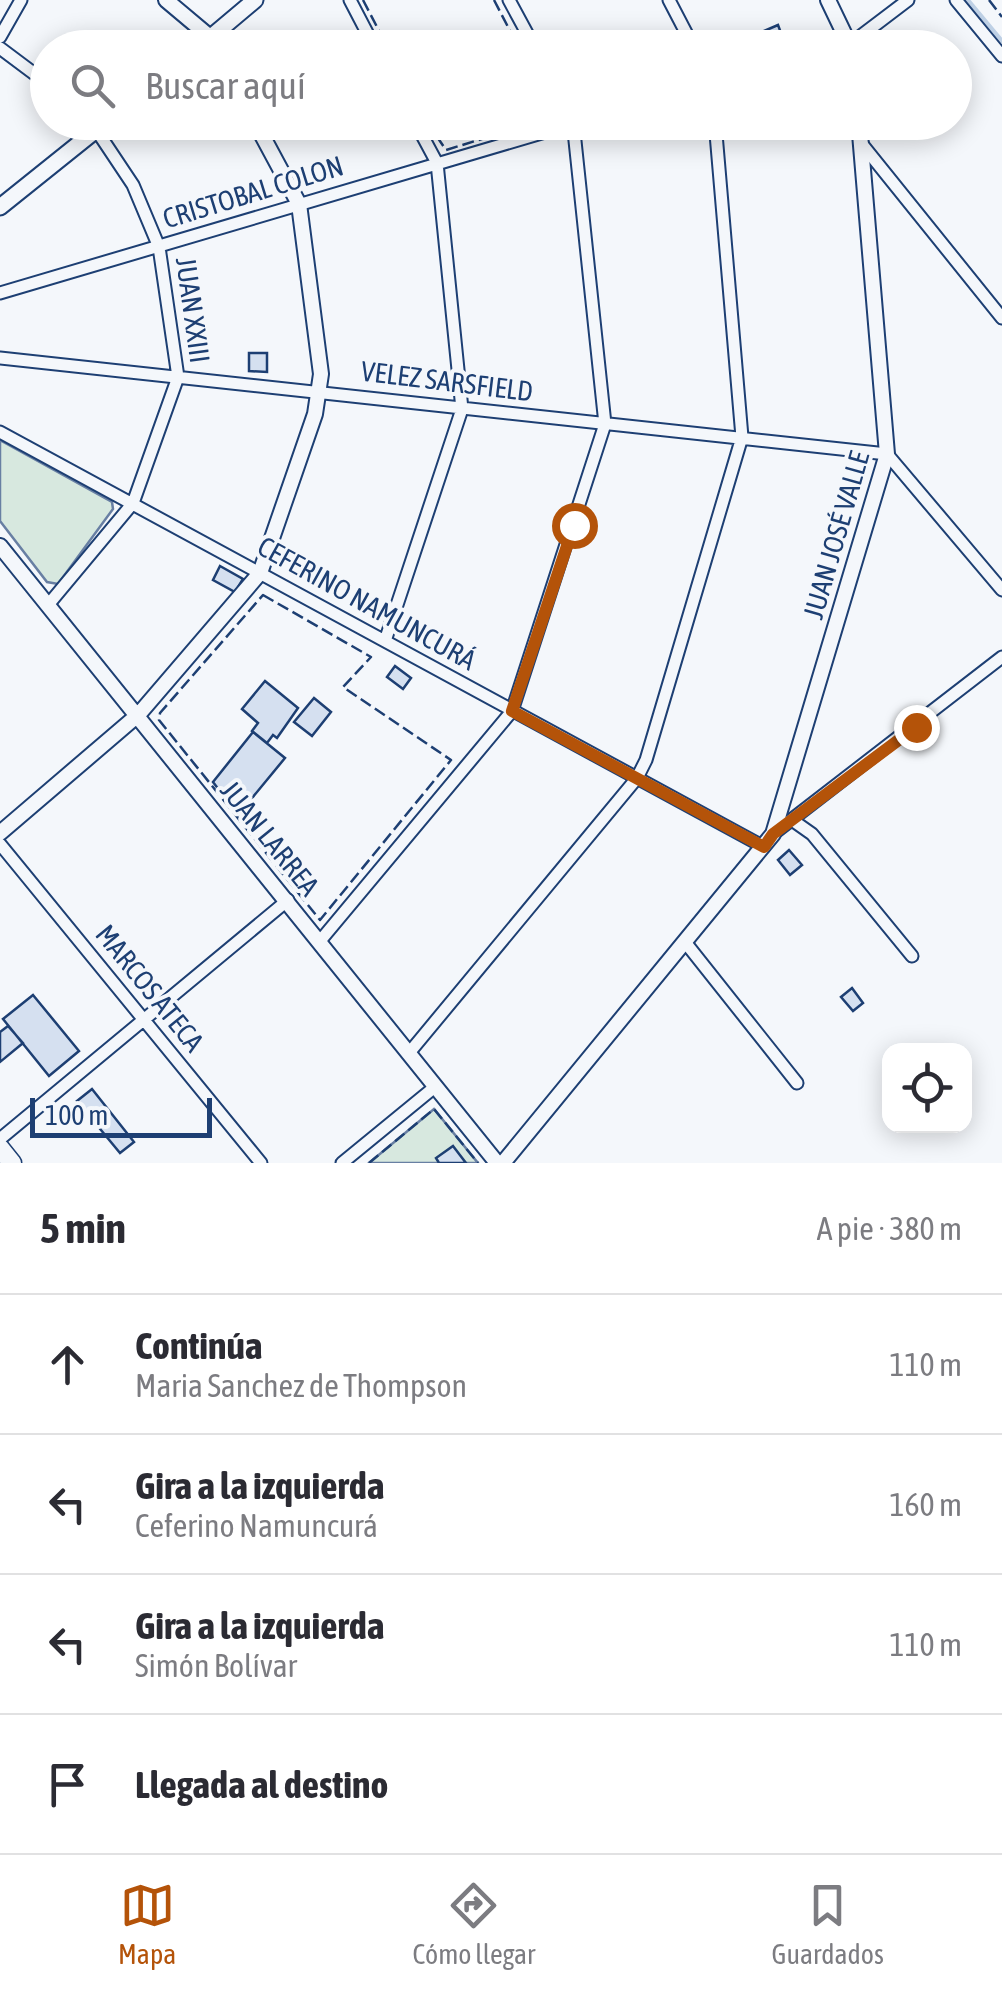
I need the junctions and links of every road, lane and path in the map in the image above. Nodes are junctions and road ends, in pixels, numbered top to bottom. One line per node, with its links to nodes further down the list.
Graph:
1 (21, 0): 17 (street)
2 (166, 0): 10 (street)
3 (256, 0): 11 (main road)
4 (350, 0): 12 (street)
5 (509, 0): 13 (street)
6 (669, 0): 14 (street)
7 (828, 0): 15 (street)
8 (908, 0): 16 (street)
9 (956, 0): 19 (street)
10 (195, 30)
11 (223, 30)
12 (366, 30)
13 (525, 30)
14 (685, 30)
15 (843, 30)
16 (869, 30)
17 (0, 38)
18 (0, 48): 20 (street)
19 (1002, 56)
20 (30, 70)
21 (80, 140): 32 (main road)
22 (106, 140): 33 (street, JUAN XXIII)
23 (265, 140): 31 (street)
24 (425, 140): 30 (street)
25 (516, 140): 30 (street, CRISTOBAL COLON)
26 (577, 140): 40 (street)
27 (717, 140): 42 (street)
28 (861, 140): 29 (street, JUAN JOSÉ VALLE)
29 (861, 143): 35 (street); 43 (street, JUAN JOSÉ VALLE)
30 (437, 163): 31 (street, CRISTOBAL COLON); 39 (street)
31 (299, 204): 33 (street, CRISTOBAL COLON); 38 (street)
32 (0, 207)
33 (159, 246): 34 (street, CRISTOBAL COLON); 37 (street, JUAN XXIII)
34 (0, 294)
35 (1002, 318)
36 (0, 358): 37 (street, VELEZ SARSFIELD)
37 (178, 377): 38 (street, VELEZ SARSFIELD); 44 (street, JUAN XXIII)
38 (320, 392): 39 (street, VELEZ SARSFIELD); 46 (street)
39 (462, 409): 40 (street, VELEZ SARSFIELD); 49 (street)
40 (605, 424): 42 (street, VELEZ SARSFIELD); 51 (street)
41 (0, 432): 44 (street, CEFERINO NAMUNCURÁ)
42 (742, 437): 43 (street, VELEZ SARSFIELD); 53 (street)
43 (887, 454): 47 (street); 56 (street, JUAN JOSÉ VALLE)
44 (133, 503): 46 (street, CEFERINO NAMUNCURÁ); 48 (street, JUAN XXIII)
45 (0, 546): 48 (street, JUAN LARREA)
46 (260, 574): 49 (street, CEFERINO NAMUNCURÁ); 52 (street)
47 (1002, 590)
48 (48, 605): 52 (street, JUAN LARREA)
49 (385, 641): 51 (street, CEFERINO NAMUNCURÁ)
50 (1002, 658): 54 (street)
51 (512, 711): 53 (street, CEFERINO NAMUNCURÁ); 59 (street)
52 (139, 714): 55 (street); 58 (street, JUAN LARREA)
53 (636, 778): 56 (street, CEFERINO NAMUNCURÁ); 63 (street)
54 (795, 822): 56 (street); 61 (street)
55 (0, 833)
56 (768, 840): 60 (street, JUAN JOSÉ VALLE)
57 (0, 844): 62 (street, MARCOS ATECA)
58 (288, 900): 59 (street, JUAN LARREA); 62 (street)
59 (320, 941): 63 (street, JUAN LARREA)
60 (685, 942): 64 (street); 71 (street, JUAN JOSÉ VALLE)
61 (912, 956)
62 (144, 1020): 66 (street); 69 (street, MARCOS ATECA)
63 (410, 1053): 65 (street, JUAN LARREA)
64 (797, 1082)
65 (436, 1086): 70 (street); 71 (street, JUAN LARREA)
66 (0, 1139)
67 (0, 1148): 68 (main road)
68 (12, 1163)
69 (261, 1163)
70 (342, 1163)
71 (500, 1163)

